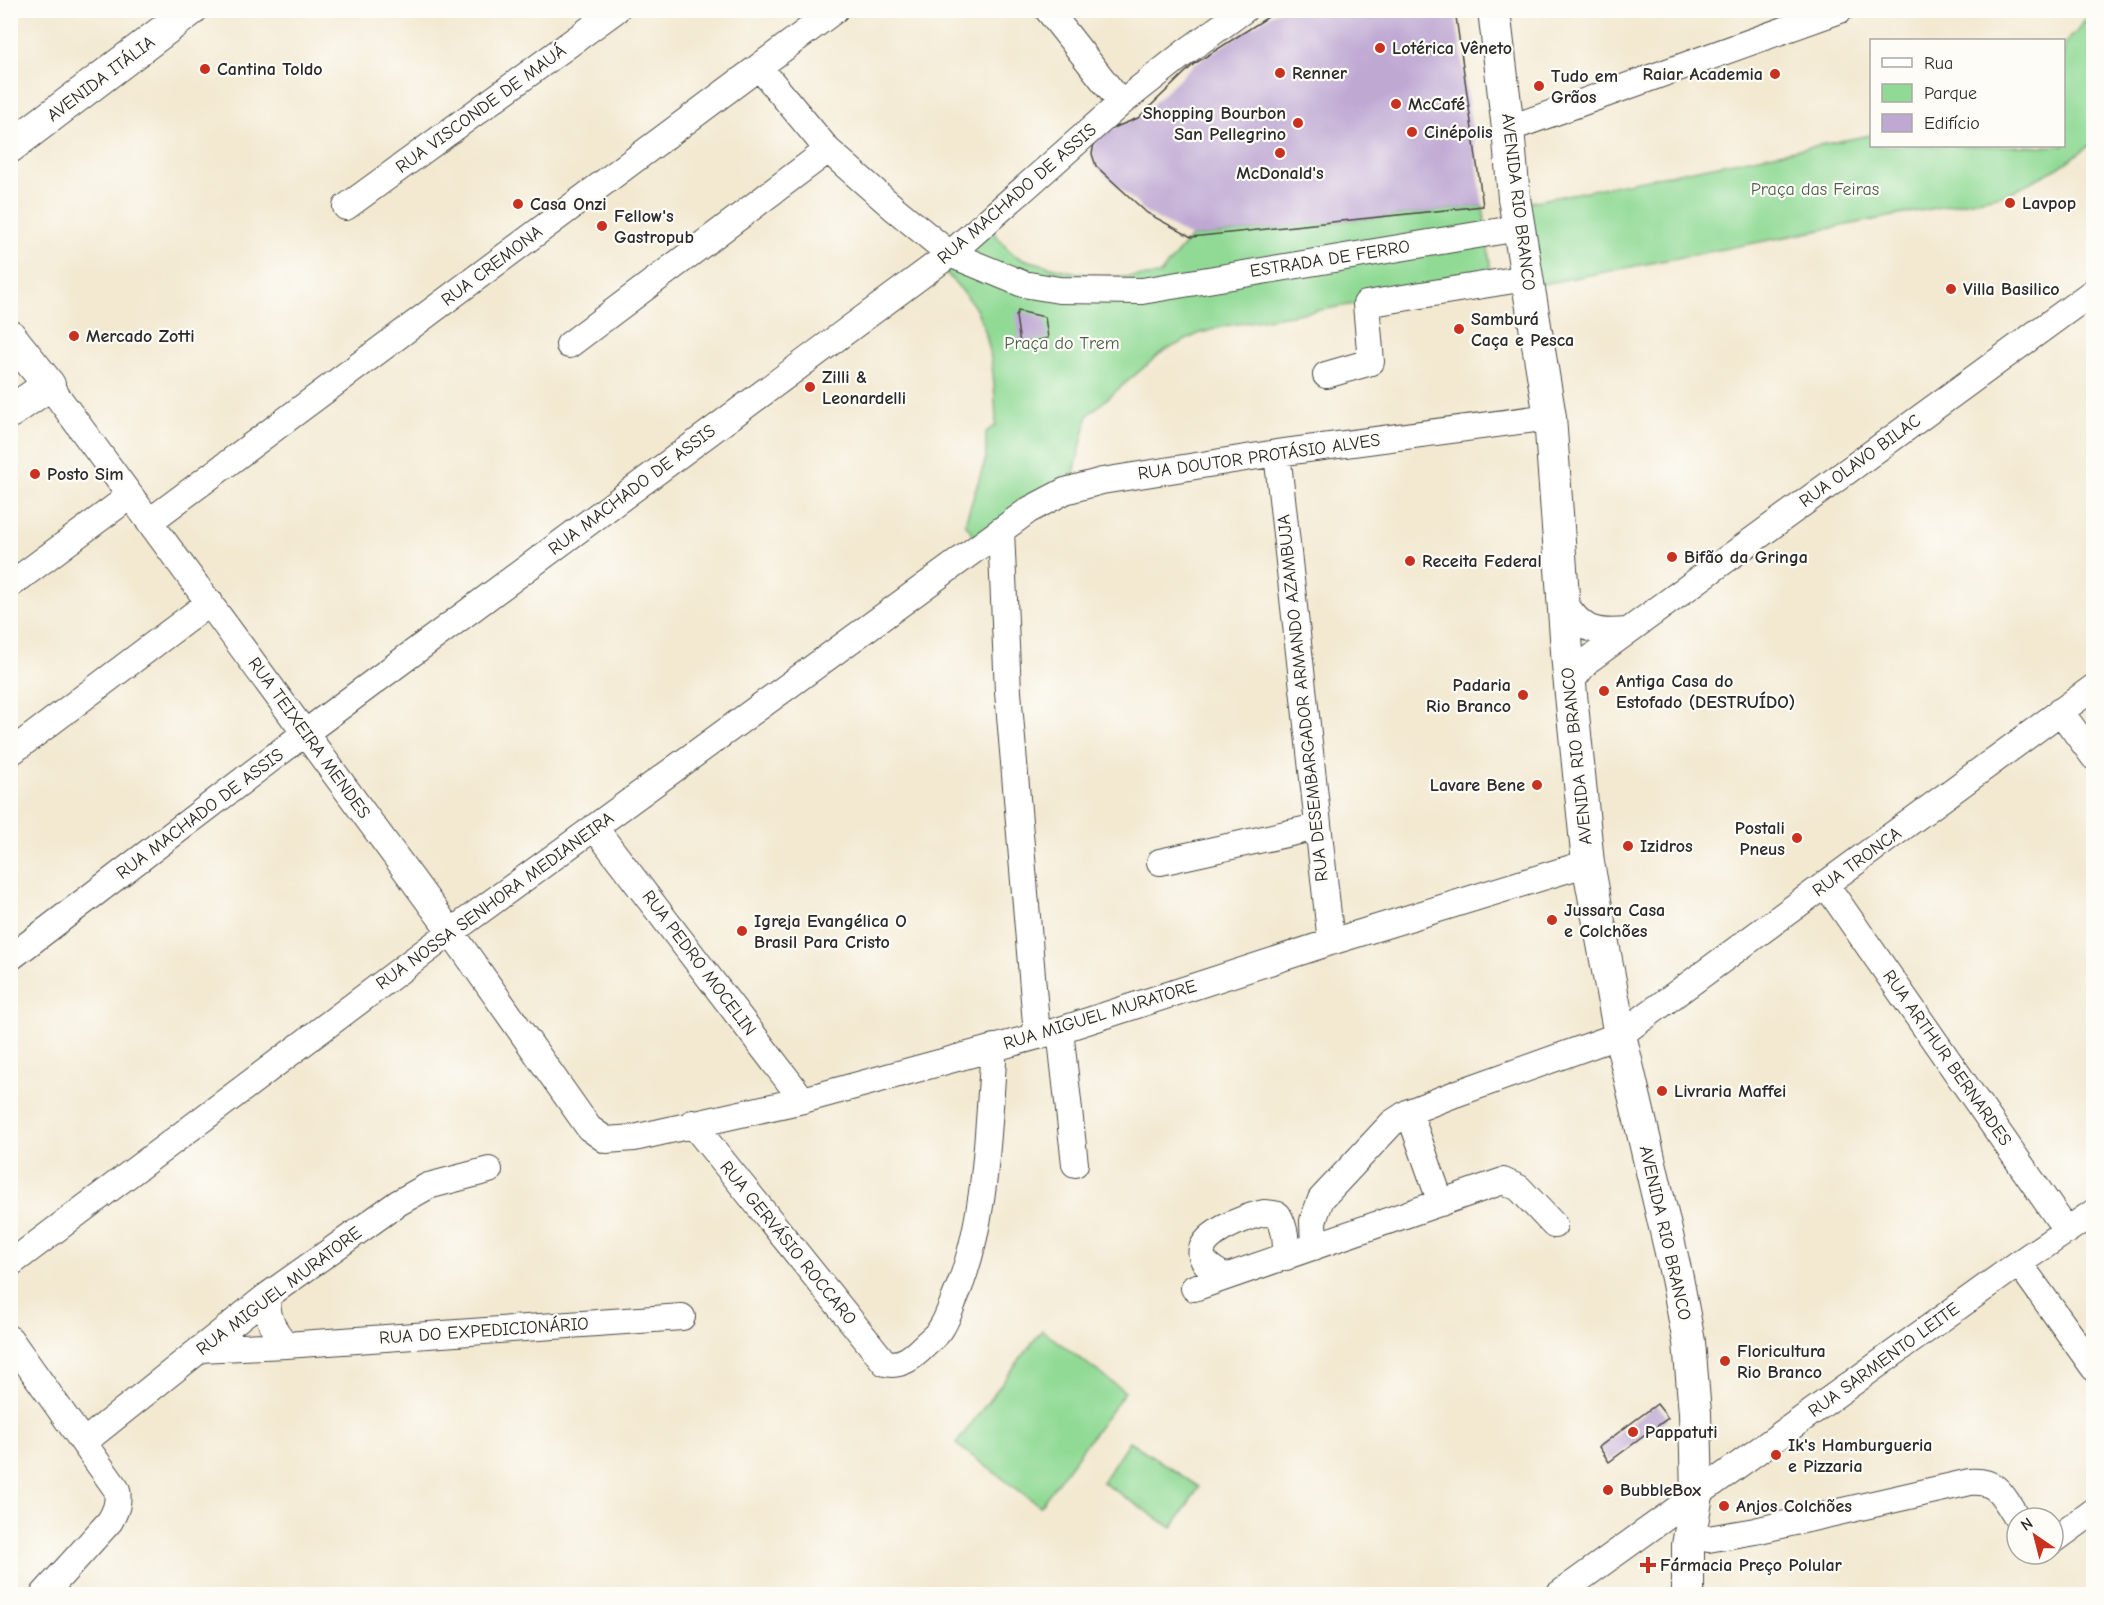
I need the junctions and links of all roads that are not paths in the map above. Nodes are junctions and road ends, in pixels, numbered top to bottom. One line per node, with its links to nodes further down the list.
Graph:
1 (191, 10): 11 (main road, AVENIDA ITÁLIA)
2 (616, 10): 13 (street, RUA VISCONDE DE MAUÁ)
3 (834, 10): 8 (street, RUA CREMONA)
4 (1048, 10): 9 (street)
5 (1244, 10): 9 (street, RUA MACHADO DE ASSIS)
6 (1494, 10): 10 (main road, AVENIDA RIO BRANCO)
7 (1840, 10): 10 (street)
8 (759, 67): 12 (street, ESTRADA DE FERRO); 26 (street, RUA CREMONA)
9 (1121, 103): 15 (street, RUA MACHADO DE ASSIS)
10 (1508, 129): 14 (main road, AVENIDA RIO BRANCO)
11 (10, 147)
12 (828, 150): 15 (street, ESTRADA DE FERRO); 19 (street)
13 (346, 207)
14 (1519, 228): 15 (street, ESTRADA DE FERRO); 16 (main road, AVENIDA RIO BRANCO)
15 (950, 254): 35 (street, RUA MACHADO DE ASSIS)
16 (1526, 278): 20 (street); 23 (main road, AVENIDA RIO BRANCO)
17 (2094, 291): 31 (street, RUA OLAVO BILAC)
18 (10, 336): 21 (main road, RUA TEIXEIRA MENDES)
19 (569, 345)
20 (1326, 375)
21 (49, 384): 22 (main road); 25 (street, RUA TEIXEIRA MENDES)
22 (10, 412)
23 (1550, 417): 24 (street, RUA DOUTOR PROTÁSIO ALVES); 29 (main road, AVENIDA RIO BRANCO)
24 (1276, 453): 27 (street, RUA DOUTOR PROTÁSIO ALVES); 39 (street, RUA DESEMBARGADOR ARMANDO AZAMBUJA)
25 (130, 496): 26 (street, RUA TEIXEIRA MENDES); 28 (street)
26 (149, 522): 30 (street, RUA TEIXEIRA MENDES)
27 (992, 536): 38 (street, RUA NOSSA SENHORA MEDIANEIRA); 46 (street)
28 (10, 585)
29 (1563, 601): 31 (street); 32 (main road, AVENIDA RIO BRANCO)
30 (210, 602): 35 (street, RUA TEIXEIRA MENDES); 36 (street)
31 (1627, 631): 32 (street, RUA OLAVO BILAC)
32 (1570, 684): 41 (main road, AVENIDA RIO BRANCO)
33 (2094, 687): 34 (street, RUA TRONCA)
34 (2060, 711): 37 (street); 42 (street, RUA TRONCA)
35 (305, 733): 43 (street, RUA TEIXEIRA MENDES); 45 (street, RUA MACHADO DE ASSIS)
36 (10, 753)
37 (2094, 757)
38 (594, 827): 43 (street, RUA NOSSA SENHORA MEDIANEIRA); 49 (street, RUA PEDRO MOCELIN)
39 (1317, 827): 40 (street); 44 (street, RUA DESEMBARGADOR ARMANDO AZAMBUJA)
40 (1160, 862)
41 (1588, 863): 44 (street, RUA MIGUEL MURATORE); 47 (main road, AVENIDA RIO BRANCO)
42 (1826, 885): 47 (street, RUA TRONCA); 58 (street, RUA ARTHUR BERNARDES)
43 (451, 932): 52 (street, RUA TEIXEIRA MENDES); 62 (street, RUA NOSSA SENHORA MEDIANEIRA)
44 (1331, 942): 46 (street, RUA MIGUEL MURATORE)
45 (10, 958)
46 (1049, 1033): 48 (street, RUA MIGUEL MURATORE); 53 (street)
47 (1620, 1035): 50 (street, RUA TRONCA); 72 (main road, AVENIDA RIO BRANCO)
48 (994, 1047): 49 (street, RUA MIGUEL MURATORE); 51 (street, RUA GERVÁSIO ROCCARO)
49 (803, 1100): 51 (street, RUA MIGUEL MURATORE)
50 (1409, 1112): 55 (street); 59 (street, RUA TRONCA)
51 (692, 1123): 52 (street, RUA MIGUEL MURATORE)
52 (606, 1140)
53 (1075, 1164)
54 (489, 1170): 65 (street, RUA MIGUEL MURATORE)
55 (1441, 1203): 57 (street); 59 (street)
56 (2094, 1212): 58 (street, RUA SARMENTO LEITE)
57 (1554, 1225)
58 (2067, 1231): 61 (street, RUA SARMENTO LEITE)
59 (1314, 1247): 60 (street)
60 (1286, 1257): 63 (street); 63 (street)
61 (2019, 1263): 70 (street); 72 (street, RUA SARMENTO LEITE)
62 (10, 1264)
63 (1225, 1276): 64 (street)
64 (1194, 1288)
65 (267, 1296): 68 (street); 69 (street, RUA MIGUEL MURATORE)
66 (681, 1317): 68 (street, RUA DO EXPEDICIONÁRIO)
67 (10, 1339): 71 (street)
68 (286, 1345): 69 (street, RUA DO EXPEDICIONÁRIO)
69 (200, 1349): 71 (street, RUA MIGUEL MURATORE)
70 (2094, 1368)
71 (84, 1442): 77 (street)
72 (1697, 1495): 76 (main road, AVENIDA RIO BRANCO); 78 (street, RUA SARMENTO LEITE); 79 (main road, AVENIDA RIO BRANCO)
73 (2009, 1506): 76 (street)
74 (2094, 1511): 75 (street)
75 (2065, 1532)
76 (1708, 1539): 80 (main road, AVENIDA RIO BRANCO)
77 (44, 1594)
78 (1559, 1594)
79 (1688, 1594)
80 (1709, 1594)

